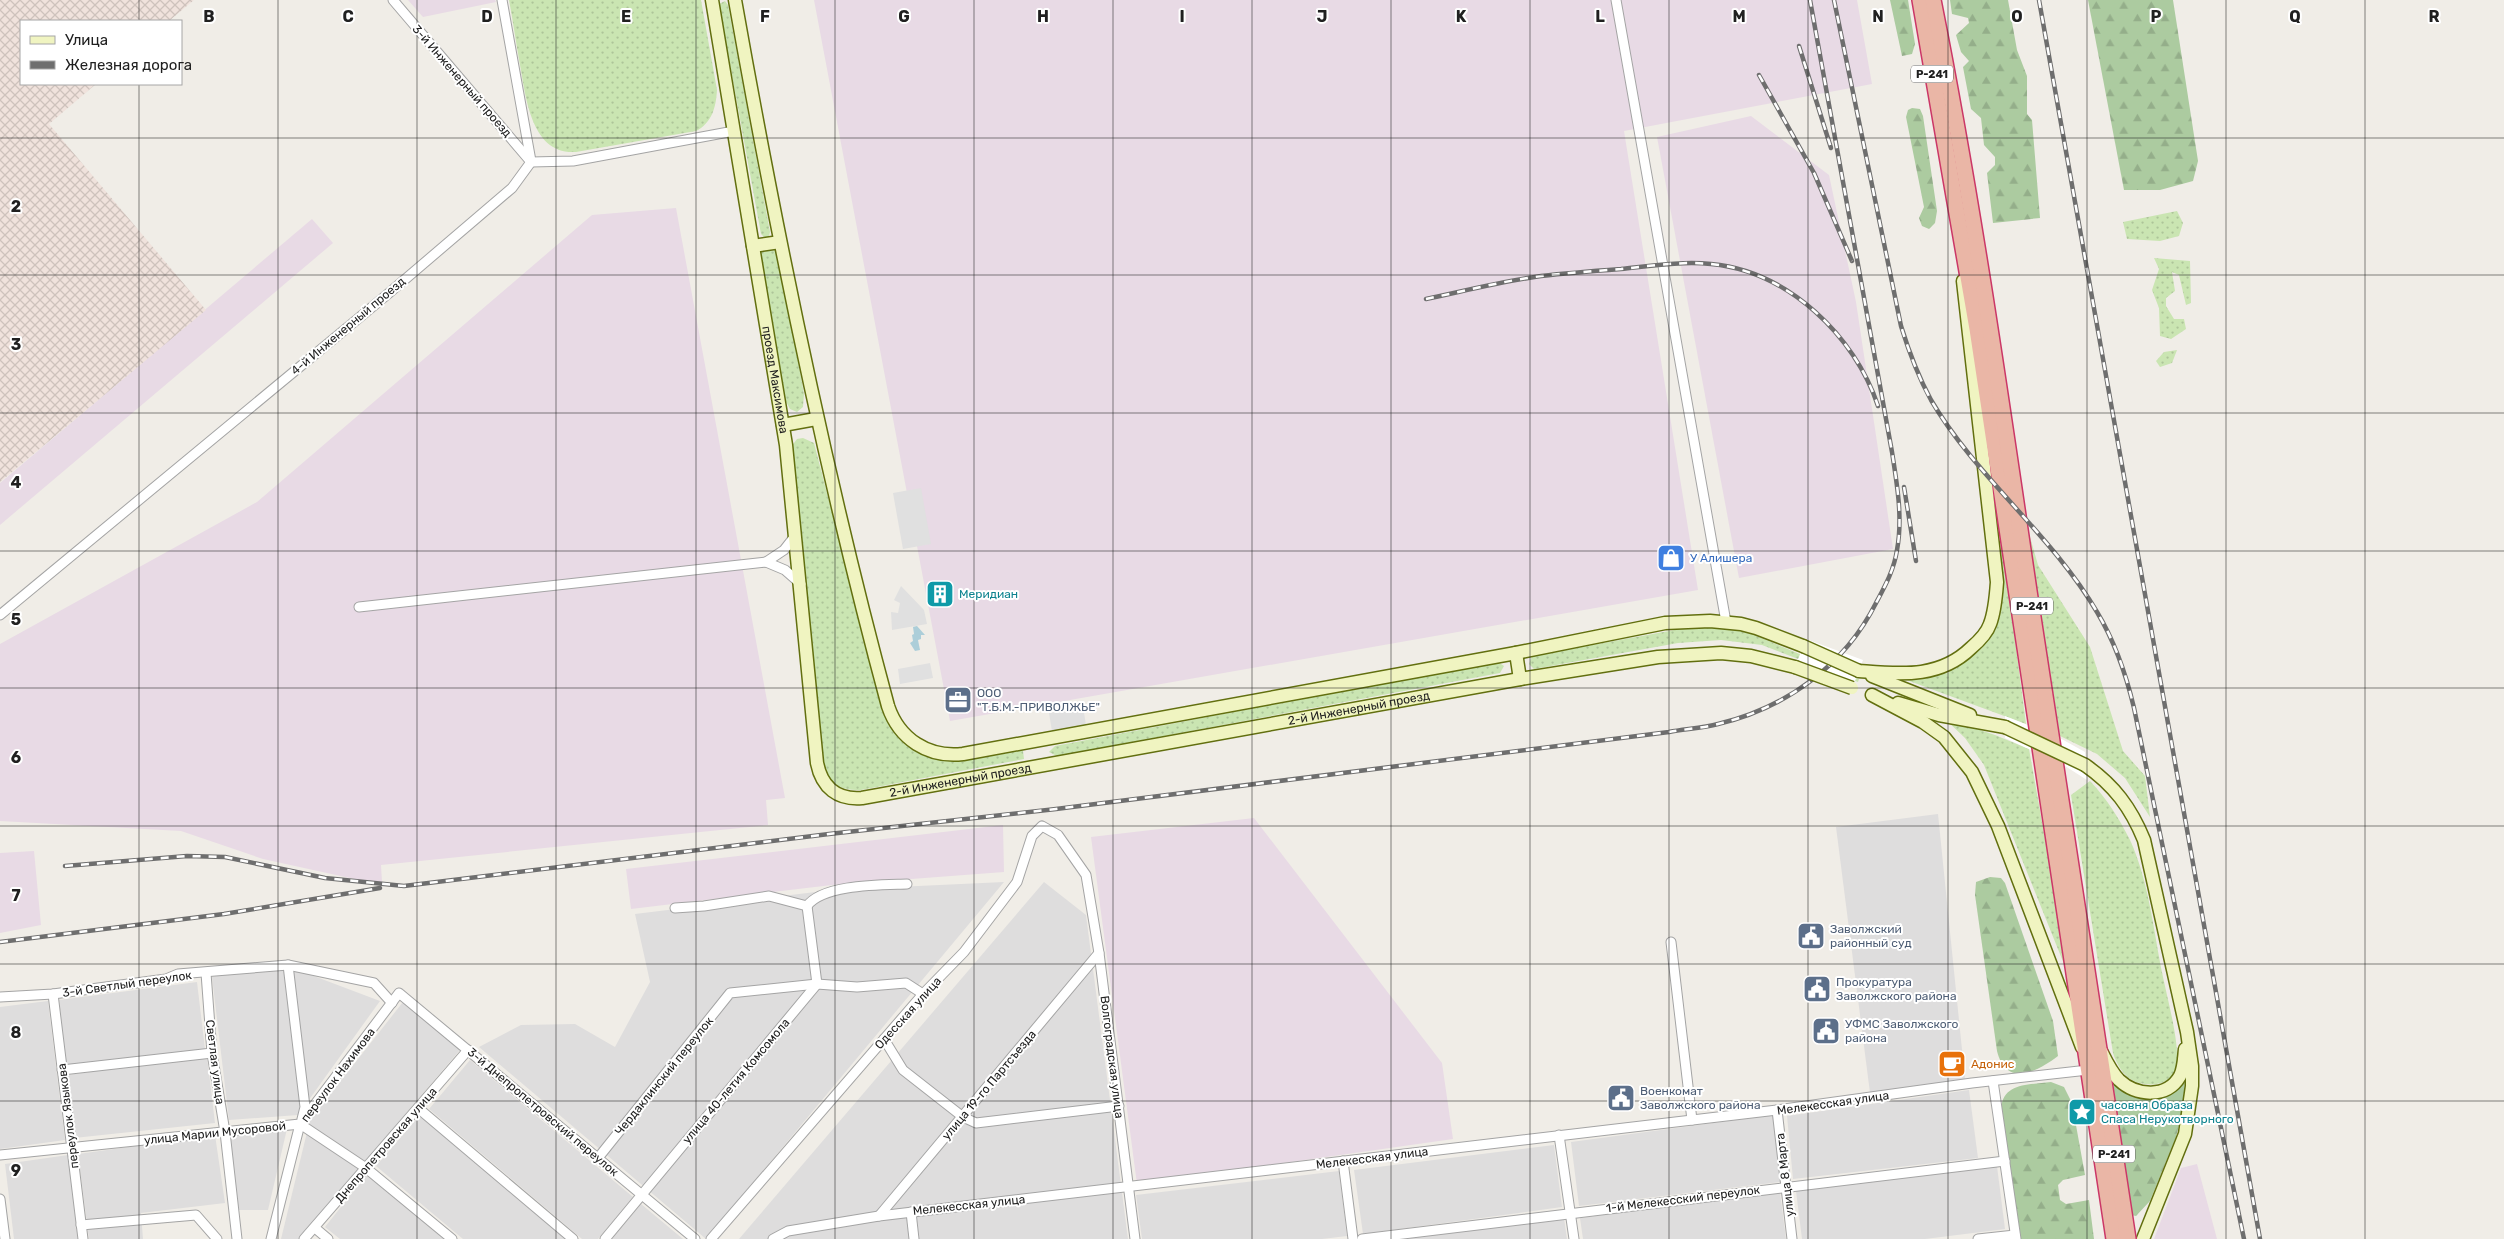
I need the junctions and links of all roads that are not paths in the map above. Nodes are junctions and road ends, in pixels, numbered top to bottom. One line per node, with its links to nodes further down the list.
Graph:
1 (393, 0): 9 (street, 3-й Инженерный проезд)
2 (502, 0): 9 (street)
3 (712, 0): 8 (main road, проезд Максимова)
4 (735, 0): 11 (main road)
5 (1616, 0): 24 (street)
6 (1920, 0): 10 (highway, Р-241)
7 (1933, 0): 13 (highway, Р-241)
8 (734, 132): 9 (street); 12 (main road, проезд Максимова)
9 (531, 162): 23 (street, 4-й Инженерный проезд)
10 (1959, 236): 14 (highway, Р-241); 26 (main road)
11 (780, 242): 12 (main road); 17 (main road)
12 (753, 246): 18 (main road, проезд Максимова)
13 (1980, 260): 14 (highway); 15 (highway, Р-241)
14 (1965, 265): 16 (highway, Р-241)
15 (1986, 297): 16 (highway); 48 (highway, Р-241)
16 (1971, 300): 51 (highway, Р-241)
17 (816, 419): 18 (main road); 30 (main road, 2-й Инженерный проезд)
18 (783, 425): 19 (main road, проезд Максимова)
19 (796, 534): 20 (street); 21 (main road, проезд Максимова)
20 (766, 562): 21 (street); 22 (street)
21 (801, 584): 31 (main road, проезд Максимова)
22 (359, 607)
23 (0, 615)
24 (1726, 622): 25 (main road, 2-й Инженерный проезд); 26 (main road, 2-й Инженерный проезд, bridge)
25 (1516, 653): 27 (main road); 30 (main road, 2-й Инженерный проезд)
26 (1858, 671): 29 (main road, 2-й Инженерный проезд)
27 (1520, 679): 28 (main road, 2-й Инженерный проезд, bridge); 32 (main road, 2-й Инженерный проезд)
28 (1872, 695): 29 (main road); 51 (main road)
29 (1999, 725): 46 (main road, bridge)
30 (1038, 742): 32 (main road)
31 (817, 764): 32 (main road, 2-й Инженерный проезд)
32 (1041, 764)
33 (1086, 875): 38 (street, Волгоградская улица); 43 (street, Одесская улица)
34 (907, 884): 35 (street)
35 (807, 906): 36 (street); 41 (street)
36 (675, 908)
37 (1671, 942): 58 (street)
38 (1099, 953): 54 (street, Волгоградская улица); 57 (street, улица 19-го Партсъезда)
39 (288, 965): 40 (street, 3-й Светлый переулок); 45 (street, 3-й Светлый переулок); 59 (street)
40 (206, 973): 42 (street, 3-й Светлый переулок); 50 (street, Светлая улица)
41 (817, 984): 43 (street); 64 (street, Чердаклинский переулок); 70 (street, улица 40-летия Комсомола)
42 (53, 994): 44 (street, 3-й Светлый переулок); 52 (street, переулок Языкова)
43 (923, 994): 47 (street, Одесская улица)
44 (0, 998)
45 (392, 1003): 49 (street, 3-й Днепропетровский переулок); 59 (street, переулок Нахимова)
46 (2187, 1032): 48 (main road); 100 (main road)
47 (884, 1039): 57 (street); 89 (street, Одесская улица)
48 (2095, 1040): 51 (highway, Р-241)
49 (468, 1050): 55 (street, Днепропетровская улица); 64 (street, 3-й Днепропетровский переулок)
50 (212, 1052): 52 (street); 60 (street, Светлая улица)
51 (2092, 1066): 53 (street, Мелекесская улица); 98 (highway, Р-241); 99 (highway, Р-241)
52 (62, 1070): 62 (street, переулок Языкова)
53 (1993, 1081): 56 (street, Мелекесская улица); 66 (street)
54 (1119, 1106): 57 (street); 69 (street, Волгоградская улица)
55 (418, 1108): 67 (street, Днепропетровская улица); 86 (street)
56 (1777, 1110): 58 (street, Мелекесская улица); 68 (street, улица 8 Марта)
57 (962, 1118): 74 (street, улица 19-го Партсъезда)
58 (1692, 1120): 61 (street, Мелекесская улица)
59 (300, 1124): 60 (street, улица Марии Мусоровой); 67 (street, улица Марии Мусоровой); 82 (street, переулок Нахимова)
60 (225, 1132): 62 (street, улица Марии Мусоровой); 81 (street, Светлая улица)
61 (1559, 1135): 65 (street, Мелекесская улица); 73 (street)
62 (71, 1148): 63 (street, улица Марии Мусоровой); 75 (street, переулок Языкова)
63 (0, 1155)
64 (598, 1158): 70 (street, 3-й Днепропетровский переулок)
65 (1343, 1161): 69 (street, Мелекесская улица); 93 (street)
66 (2005, 1161): 68 (street, 1-й Мелекесский переулок); 77 (street)
67 (366, 1168): 76 (street, Днепропетровская улица); 85 (street, улица Марии Мусоровой)
68 (1785, 1186): 73 (street, 1-й Мелекесский переулок); 96 (street, улица 8 Марта)
69 (1129, 1188): 72 (street, Мелекесская улица); 92 (street, Волгоградская улица)
70 (642, 1194): 87 (street, улица 40-летия Комсомола); 88 (street, 3-й Днепропетровский переулок)
71 (0, 1199): 78 (street)
72 (911, 1212): 74 (street, Мелекесская улица); 91 (street)
73 (1570, 1212): 94 (street, 1-й Мелекесский переулок); 95 (street)
74 (879, 1216): 90 (street, Мелекесская улица)
75 (81, 1225): 79 (street, переулок Языкова); 80 (street)
76 (314, 1228): 83 (street, Днепропетровская улица); 84 (street)
77 (2016, 1237): 97 (street)
78 (5, 1239)
79 (83, 1239)
80 (217, 1239)
81 (237, 1239)
82 (271, 1239)
83 (304, 1239)
84 (328, 1239)
85 (452, 1239)
86 (573, 1239)
87 (605, 1239)
88 (695, 1239)
89 (711, 1239)
90 (773, 1239)
91 (914, 1239)
92 (1135, 1239)
93 (1353, 1239)
94 (1362, 1239)
95 (1574, 1239)
96 (1792, 1239)
97 (1978, 1239)
98 (2114, 1239)
99 (2128, 1239)
100 (2143, 1239)

